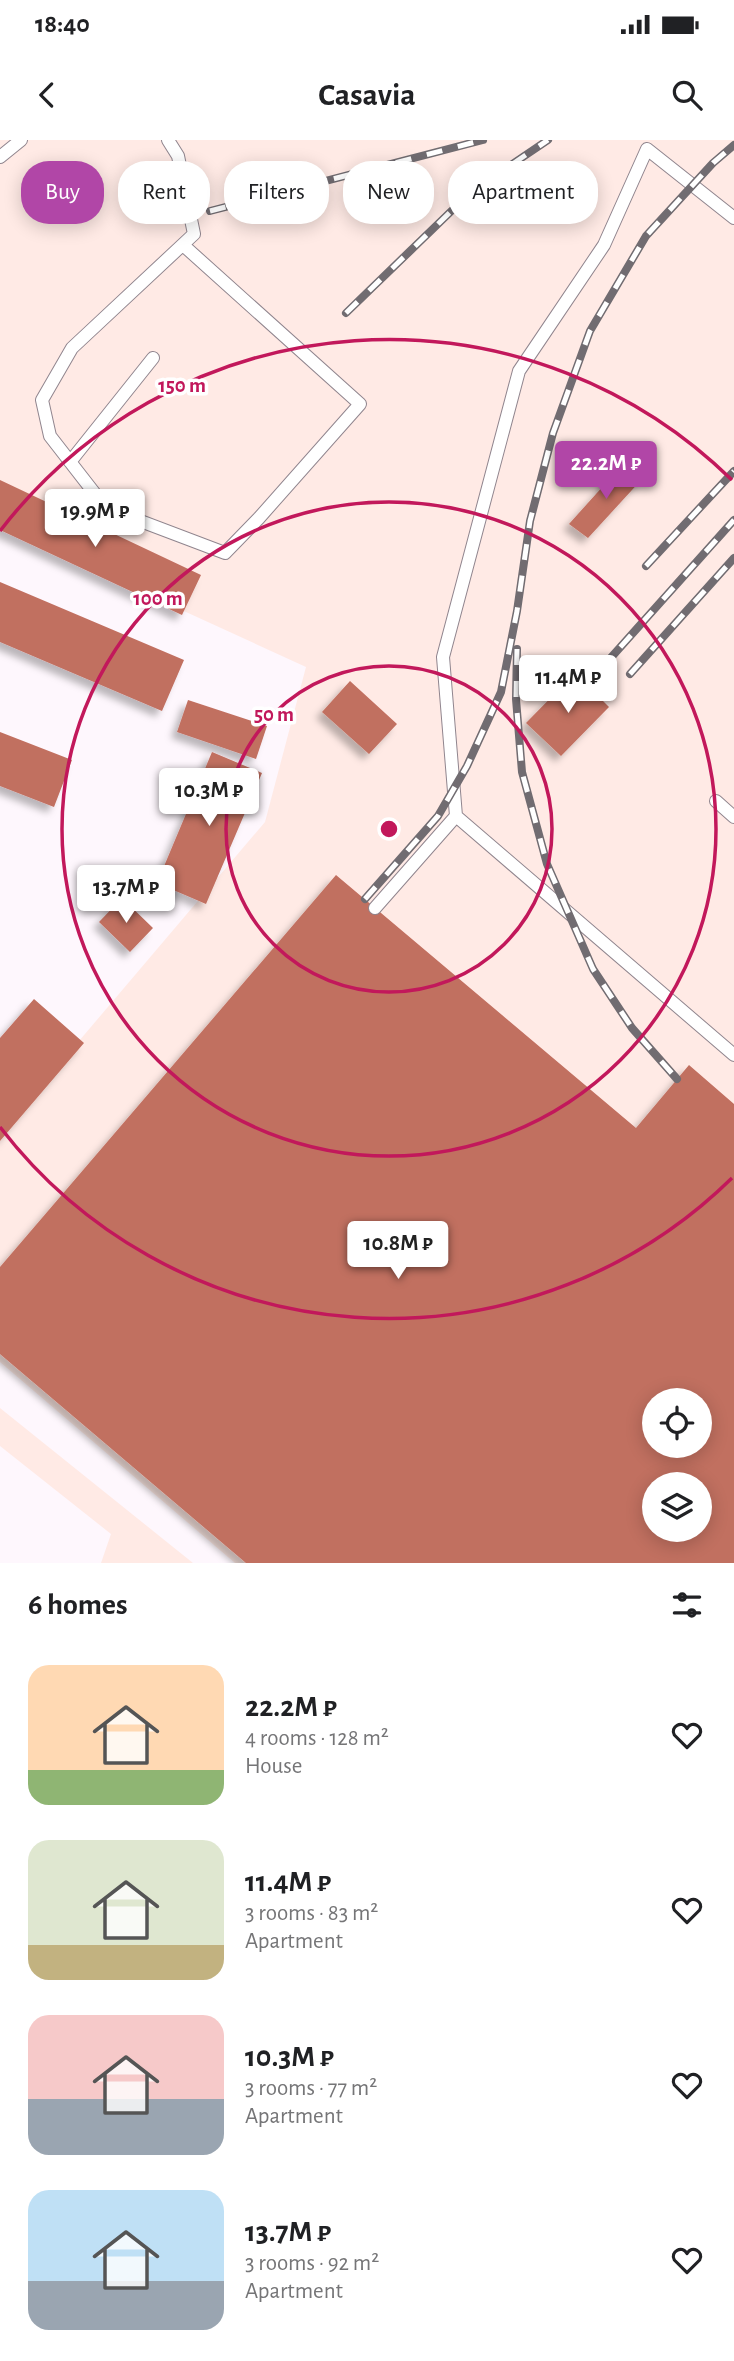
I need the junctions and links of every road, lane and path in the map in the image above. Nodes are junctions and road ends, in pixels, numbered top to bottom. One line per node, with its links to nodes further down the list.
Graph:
1 (21, 140): 3 (lane)
2 (168, 140): 5 (lane)
3 (0, 157)
4 (734, 218): 9 (lane)
5 (183, 244): 7 (lane); 7 (lane)
6 (153, 358): 7 (lane)
7 (70, 462)
8 (716, 801): 10 (lane)
9 (456, 816): 11 (lane); 12 (lane)
10 (734, 817)
11 (375, 908)
12 (734, 1055)

